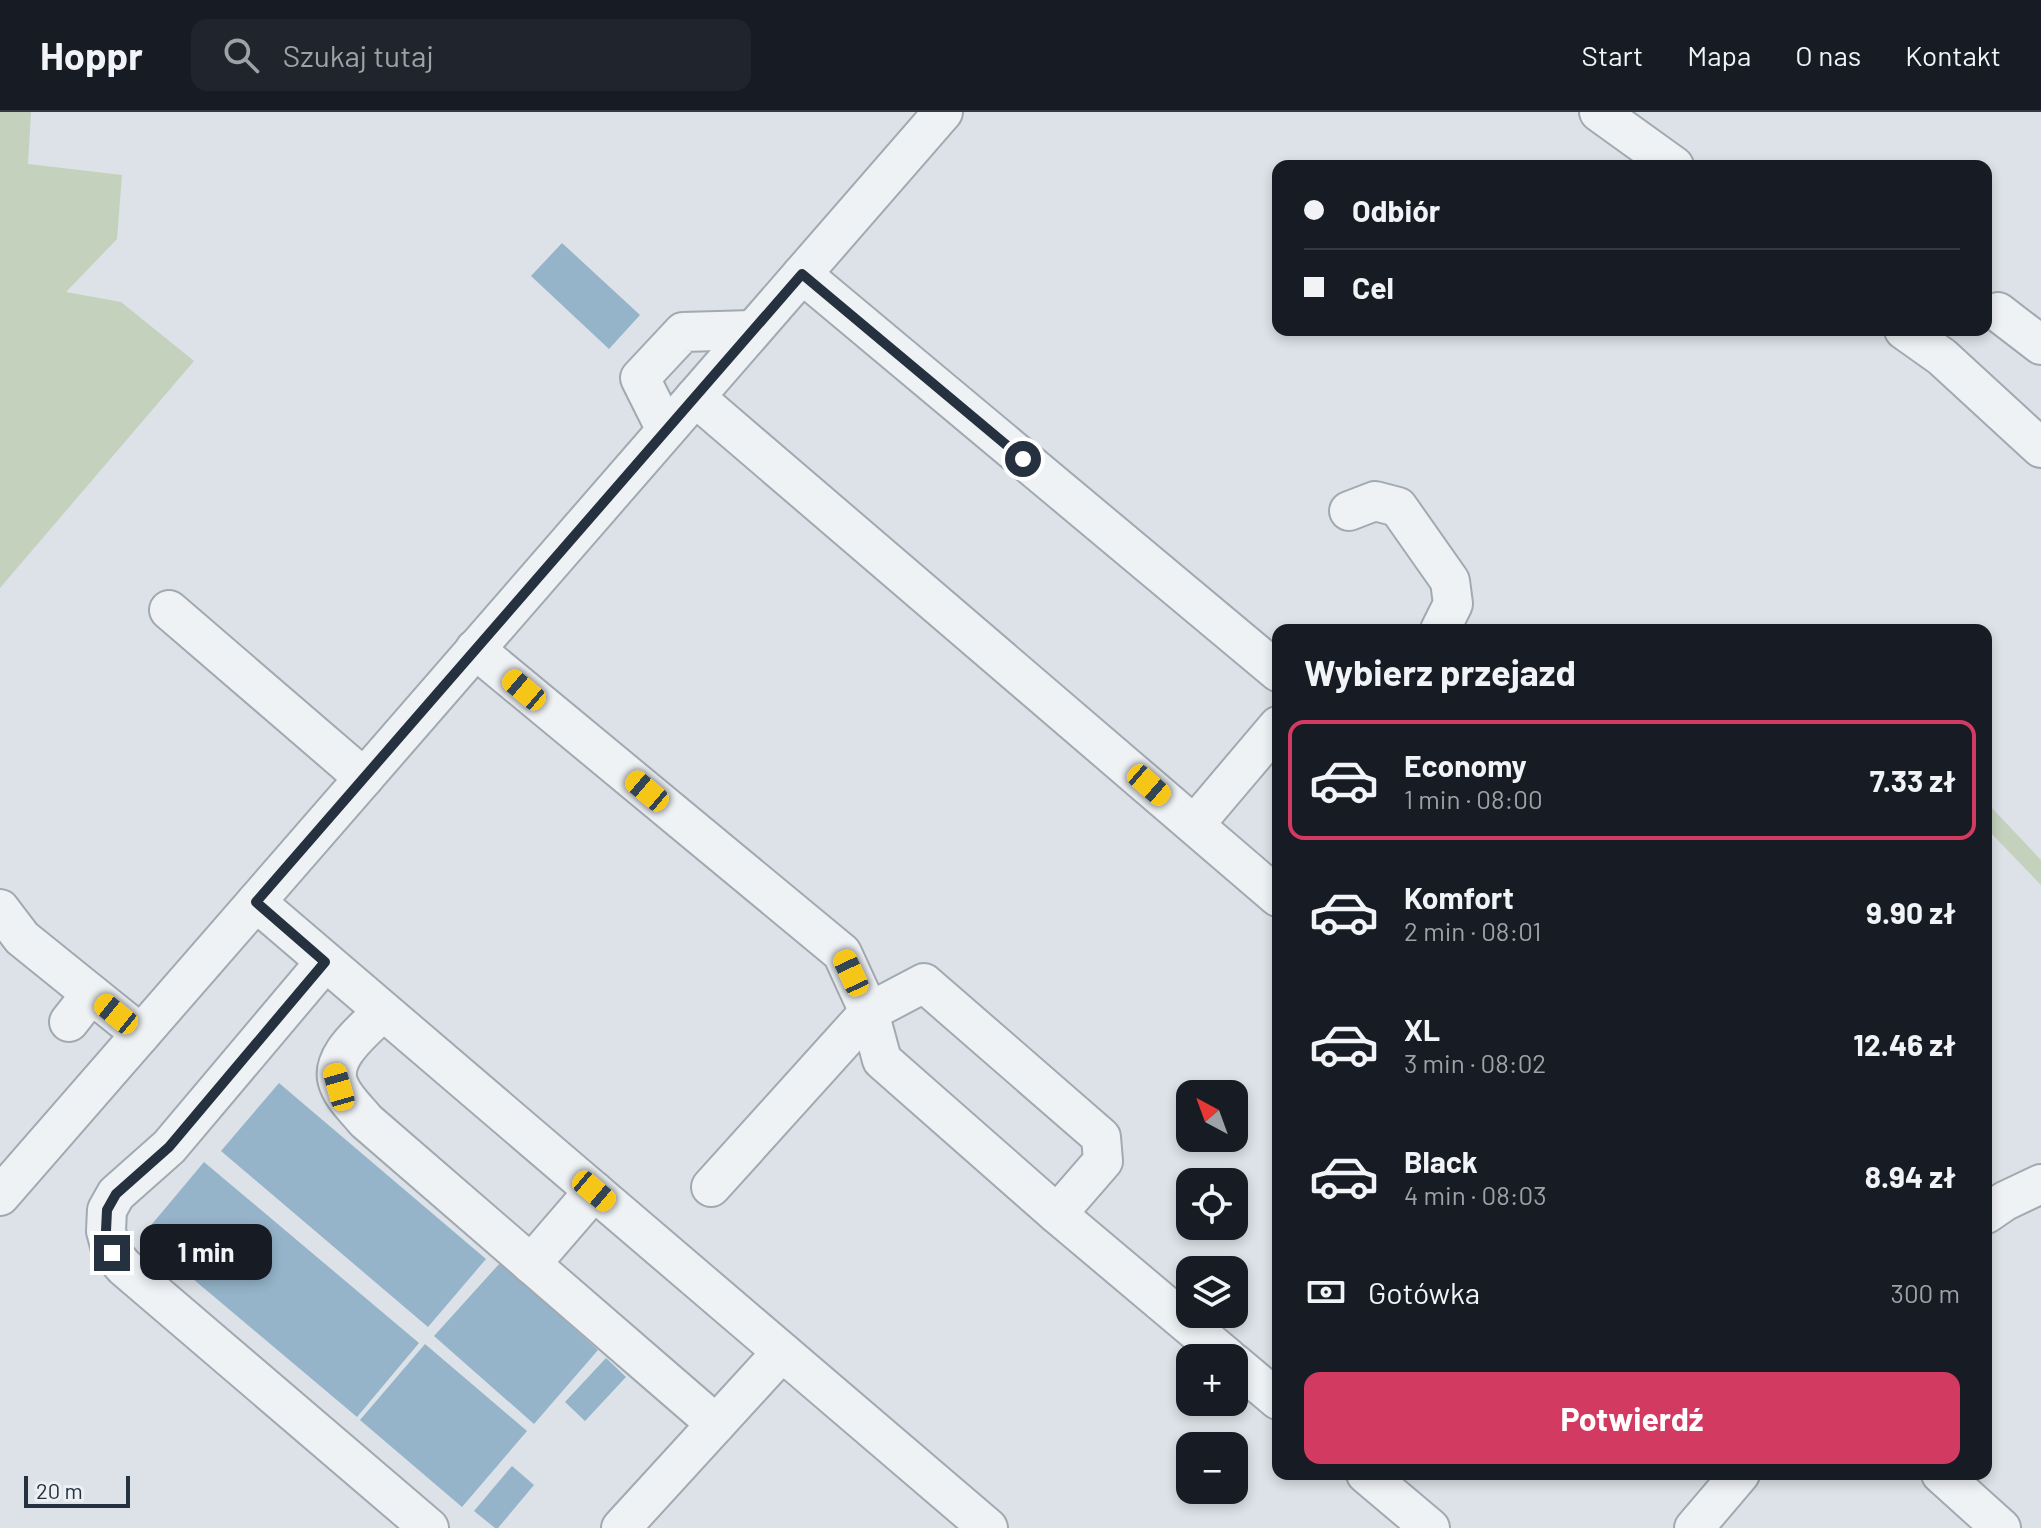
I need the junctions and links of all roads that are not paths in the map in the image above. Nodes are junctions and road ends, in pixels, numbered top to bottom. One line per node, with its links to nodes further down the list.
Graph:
1 (943, 112): 4 (street)
2 (1599, 112): 3 (street)
3 (1666, 160)
4 (802, 274): 6 (street); 16 (street)
5 (1998, 312): 8 (street)
6 (753, 330): 9 (street); 10 (street)
7 (1912, 336): 11 (street)
8 (2041, 345)
9 (695, 397): 10 (street); 19 (street)
10 (666, 430): 15 (street)
11 (2041, 448)
12 (1349, 511): 14 (street)
13 (169, 610): 18 (street)
14 (1443, 624)
15 (475, 649): 18 (street); 25 (street)
16 (1272, 667)
17 (1272, 733): 19 (street)
18 (364, 778): 21 (street)
19 (1195, 824): 20 (street)
20 (1272, 892)
21 (256, 902): 23 (street); 26 (street)
22 (0, 909): 26 (street)
23 (325, 962): 24 (street); 42 (street)
24 (383, 1011): 29 (street); 33 (street)
25 (869, 1012): 28 (street); 32 (street); 32 (street)
26 (141, 1034): 30 (street)
27 (2041, 1184): 31 (street)
28 (711, 1187)
29 (594, 1191): 33 (street); 35 (street)
30 (0, 1196)
31 (1992, 1210)
32 (1057, 1214): 34 (street)
33 (531, 1264): 38 (street)
34 (1211, 1344)
35 (782, 1352): 38 (street); 44 (street)
36 (1248, 1375): 37 (street)
37 (1272, 1395)
38 (716, 1424): 43 (street)
39 (1373, 1480): 45 (street)
40 (1735, 1480): 46 (street)
41 (1948, 1480): 47 (street)
42 (429, 1528)
43 (621, 1528)
44 (988, 1528)
45 (1430, 1528)
46 (1694, 1528)
47 (2001, 1528)

